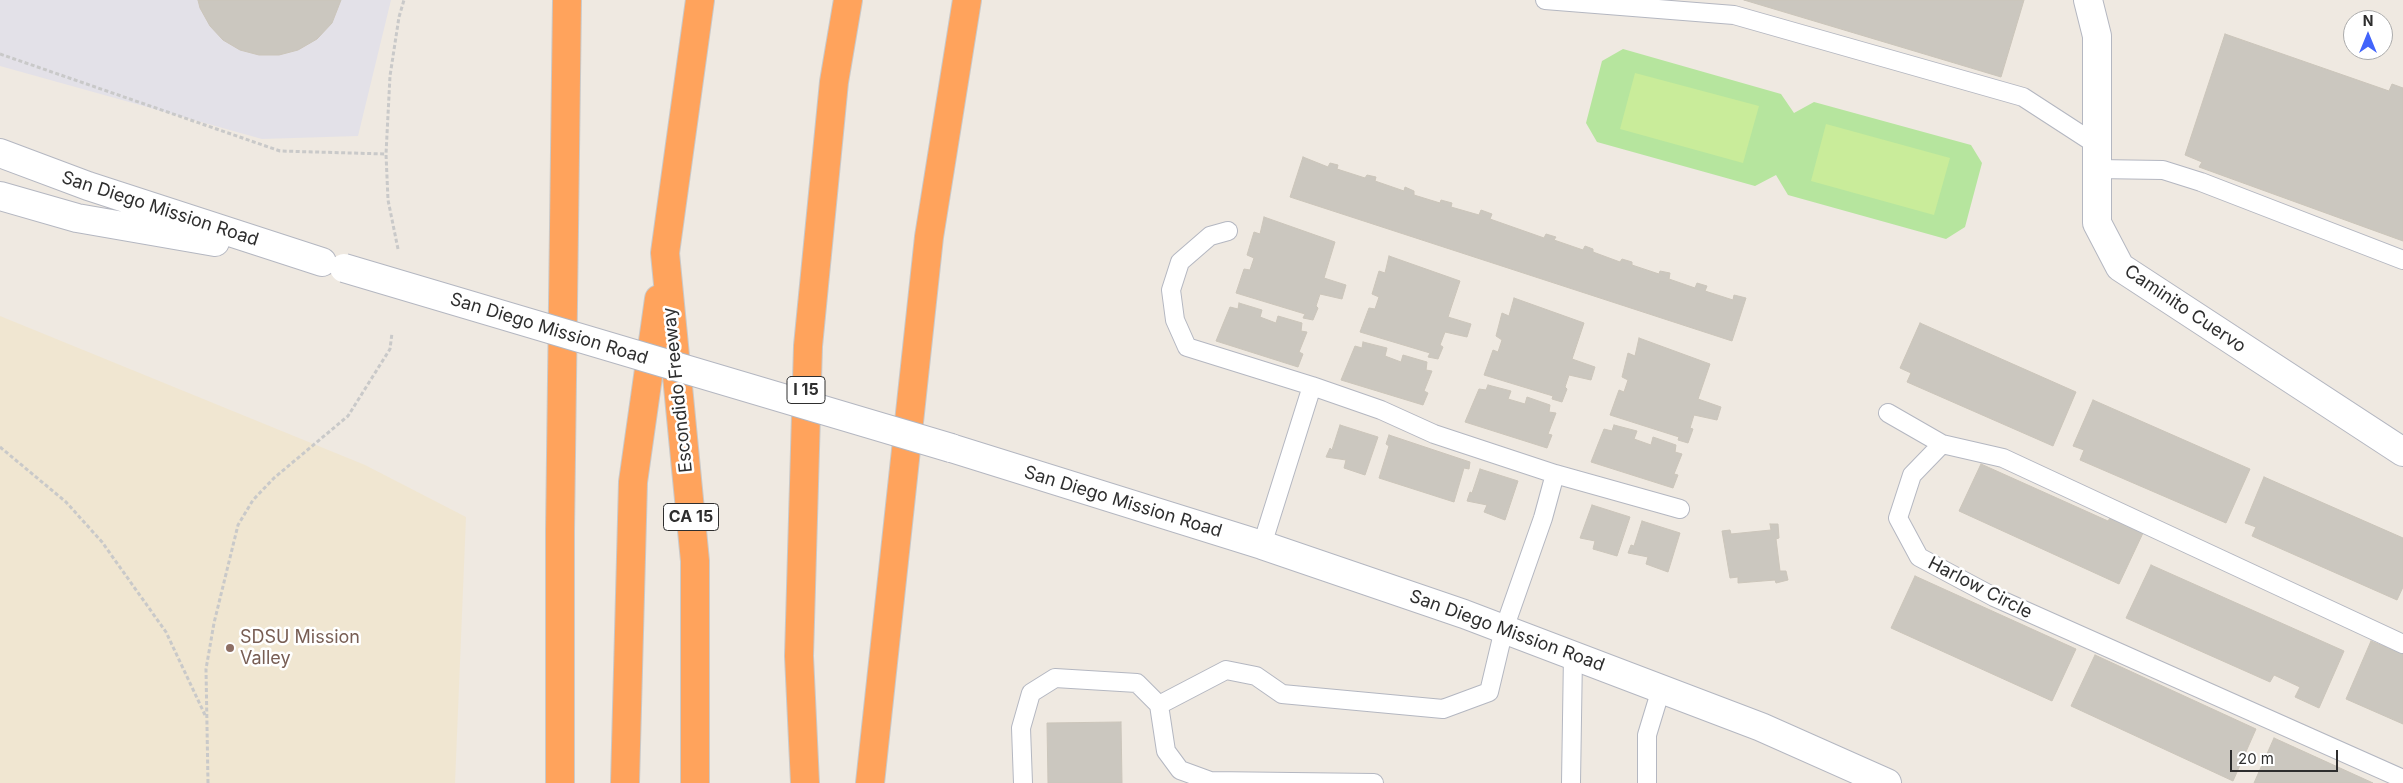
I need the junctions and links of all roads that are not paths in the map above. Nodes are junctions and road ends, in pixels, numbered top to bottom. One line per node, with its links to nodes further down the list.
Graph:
1 (567, 0): 27 (highway)
2 (700, 0): 11 (highway, Escondido Freeway)
3 (848, 0): 30 (highway, I 15)
4 (966, 0): 31 (highway)
5 (1545, 0): 8 (lane)
6 (2088, 0): 8 (main road, Caminito Cuervo)
7 (0, 153): 9 (main road, San Diego Mission Road)
8 (2097, 157): 12 (lane); 17 (main road, Caminito Cuervo)
9 (0, 196)
10 (1228, 231): 14 (lane)
11 (665, 253): 28 (highway); 29 (highway, Escondido Freeway / CA 15)
12 (2403, 260)
13 (344, 268): 20 (main road, San Diego Mission Road, bridge)
14 (1312, 386): 18 (lane); 20 (lane)
15 (1888, 413): 16 (lane)
16 (1942, 444): 22 (lane); 26 (lane, Harlow Circle)
17 (2403, 452)
18 (1556, 474): 19 (lane); 21 (lane)
19 (1680, 509)
20 (1262, 545): 21 (main road, San Diego Mission Road)
21 (1504, 629): 23 (main road, San Diego Mission Road); 25 (lane)
22 (2403, 644)
23 (1573, 656): 24 (main road, San Diego Mission Road); 34 (lane)
24 (1660, 689): 35 (lane); 36 (main road, San Diego Mission Road)
25 (1159, 704): 32 (lane); 33 (lane)
26 (2403, 779)
27 (560, 783)
28 (625, 783)
29 (695, 783)
30 (805, 783)
31 (870, 783)
32 (1022, 783)
33 (1374, 783)
34 (1571, 783)
35 (1647, 783)
36 (1887, 783)

